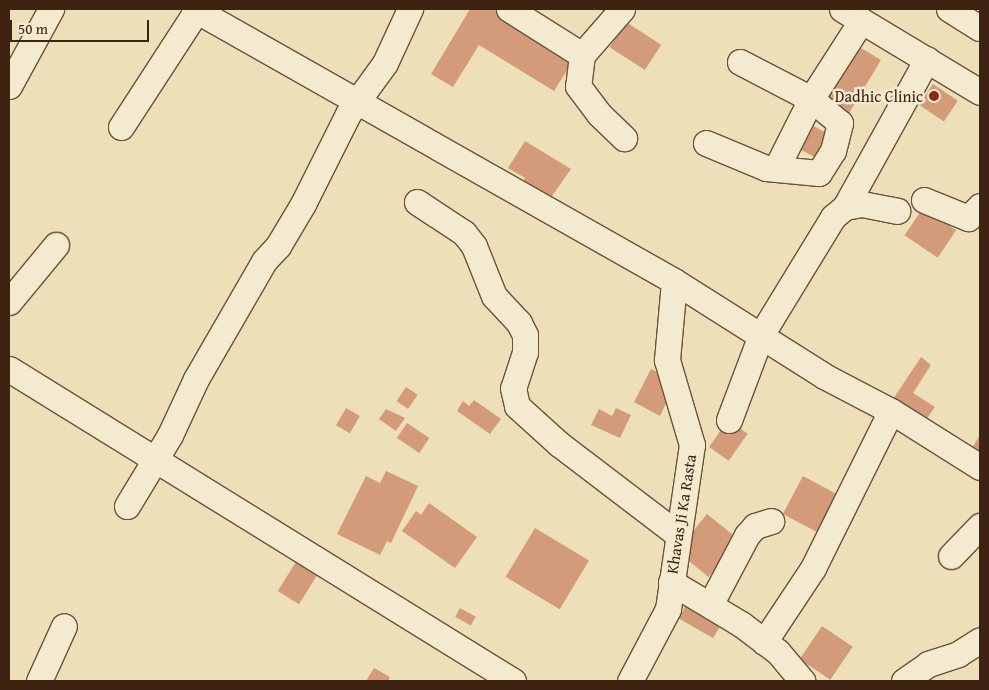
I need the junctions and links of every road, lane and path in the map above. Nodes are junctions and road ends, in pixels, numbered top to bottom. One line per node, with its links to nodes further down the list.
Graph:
1 (51, 9): 12 (street)
2 (410, 9): 15 (street)
3 (509, 9): 9 (street)
4 (622, 9): 9 (street)
5 (949, 9): 8 (street)
6 (195, 10): 15 (street); 16 (street)
7 (852, 15): 10 (street); 14 (street)
8 (980, 28)
9 (582, 55): 17 (street)
10 (927, 59): 13 (street); 23 (street)
11 (740, 62): 14 (street)
12 (9, 86)
13 (980, 92)
14 (811, 99): 19 (street); 19 (street)
15 (357, 101): 26 (street); 32 (street)
16 (120, 127)
17 (624, 138)
18 (706, 142): 19 (street)
19 (777, 167)
20 (924, 200): 22 (street)
21 (417, 202): 37 (street)
22 (980, 206)
23 (845, 207): 24 (street); 28 (street)
24 (896, 211)
25 (56, 245): 27 (street)
26 (674, 281): 28 (street); 37 (street, Khavas Ji Ka Rasta)
27 (9, 302)
28 (760, 335): 30 (street); 31 (street)
29 (9, 369): 32 (street)
30 (891, 411): 33 (street); 43 (street)
31 (729, 420)
32 (156, 458): 34 (street); 45 (street)
33 (980, 467)
34 (127, 506)
35 (771, 521): 40 (street)
36 (980, 526): 38 (street)
37 (677, 534): 39 (street, Khavas Ji Ka Rasta)
38 (951, 556)
39 (671, 582): 40 (street); 46 (street, Khavas Ji Ka Rasta)
40 (710, 605): 43 (street)
41 (64, 626): 44 (street)
42 (980, 640): 48 (street)
43 (764, 642): 47 (street)
44 (39, 681)
45 (513, 681)
46 (630, 681)
47 (802, 681)
48 (904, 681)

